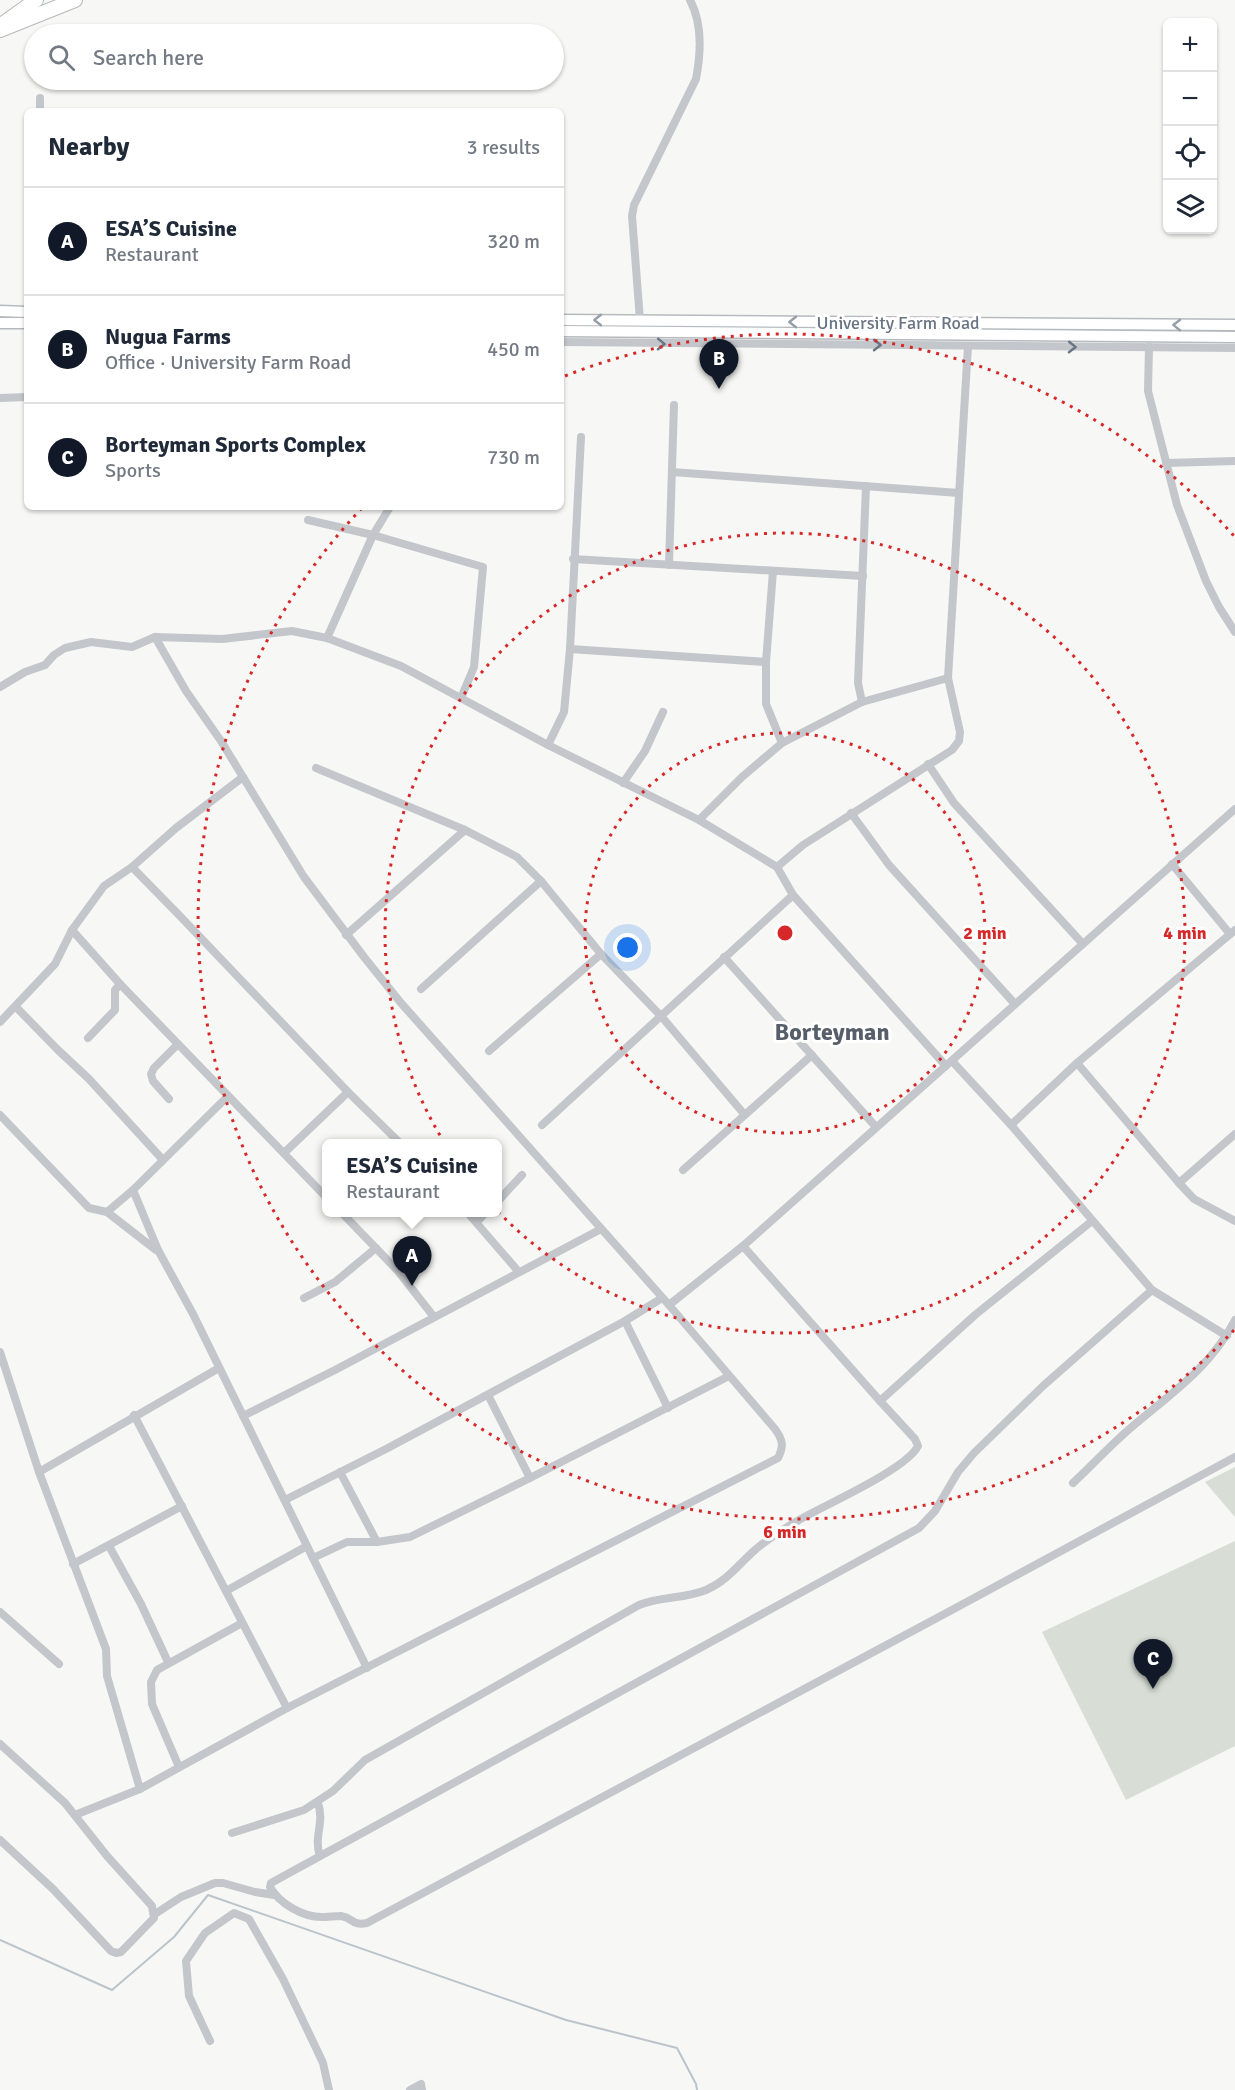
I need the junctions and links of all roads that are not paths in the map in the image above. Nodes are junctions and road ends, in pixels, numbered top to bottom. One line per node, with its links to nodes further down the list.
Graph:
1 (36, 0): 4 (highway)
2 (75, 0): 5 (highway)
3 (690, 0): 11 (street)
4 (0, 26)
5 (0, 30)
6 (40, 98): 7 (street)
7 (40, 108)
8 (0, 311): 9 (street)
9 (24, 312)
10 (564, 320): 11 (street, University Farm Road, one-way to 10)
11 (639, 320): 14 (street, University Farm Road, one-way to 11)
12 (0, 323): 13 (street)
13 (24, 324)
14 (1235, 325)
15 (564, 332): 16 (street, University Farm Road)
16 (1235, 337)
17 (564, 342): 18 (street, one-way to 18)
18 (968, 346): 19 (street, one-way to 19); 29 (street)
19 (1149, 347): 20 (street); 26 (street)
20 (1235, 348)
21 (24, 397): 22 (street)
22 (0, 398)
23 (674, 405): 27 (street)
24 (581, 437): 33 (street)
25 (1235, 461): 26 (street)
26 (1166, 462): 37 (street)
27 (672, 472): 28 (street); 34 (street)
28 (866, 486): 29 (street); 36 (street)
29 (959, 493): 42 (street)
30 (388, 510): 32 (street)
31 (308, 520): 32 (street)
32 (374, 535): 39 (street); 44 (street)
33 (573, 559): 34 (street); 40 (street)
34 (669, 565): 35 (street)
35 (773, 571): 36 (street); 41 (street)
36 (863, 576): 45 (street)
37 (1235, 632)
38 (155, 638): 39 (street); 43 (street); 51 (street)
39 (327, 638): 44 (street)
40 (570, 649): 41 (street); 48 (street)
41 (766, 662): 47 (street)
42 (948, 678): 45 (street); 49 (street)
43 (0, 687)
44 (461, 698): 48 (street)
45 (862, 702): 47 (street)
46 (663, 712): 52 (street)
47 (782, 743): 55 (street)
48 (548, 745): 52 (street)
49 (928, 764): 54 (street); 65 (street)
50 (316, 768): 56 (street)
51 (243, 777): 58 (street); 64 (street)
52 (623, 783): 55 (street)
53 (1235, 809): 57 (street)
54 (851, 813): 59 (street); 70 (street)
55 (699, 820): 59 (street)
56 (465, 830): 60 (street); 64 (street)
57 (1172, 864): 63 (street); 65 (street)
58 (132, 867): 62 (street); 80 (street)
59 (777, 867): 61 (street)
60 (541, 881): 66 (street); 69 (street)
61 (793, 895): 67 (street); 79 (street)
62 (72, 930): 68 (street); 71 (street)
63 (1233, 932): 78 (street)
64 (346, 935): 105 (street)
65 (1083, 944): 70 (street)
66 (601, 954): 72 (street); 76 (street)
67 (724, 957): 72 (street); 77 (street)
68 (120, 984): 74 (street); 75 (street)
69 (421, 989)
70 (1015, 1004): 79 (street)
71 (16, 1007): 73 (street); 91 (street)
72 (661, 1016): 83 (street); 85 (street)
73 (0, 1022)
74 (88, 1038)
75 (178, 1044): 81 (street); 82 (street)
76 (489, 1052)
77 (812, 1055): 83 (street); 87 (street)
78 (1077, 1063): 86 (street); 94 (street)
79 (949, 1064): 86 (street); 87 (street)
80 (348, 1092): 89 (street); 90 (street)
81 (228, 1096): 90 (street); 91 (street)
82 (169, 1099)
83 (744, 1114): 92 (street)
84 (0, 1115): 98 (street)
85 (542, 1125)
86 (1011, 1125): 102 (street)
87 (876, 1127): 106 (street)
88 (1235, 1134): 94 (street)
89 (397, 1139)
90 (284, 1154): 96 (street)
91 (163, 1160): 95 (street)
92 (683, 1170)
93 (522, 1175): 97 (street)
94 (1179, 1183): 103 (street)
95 (133, 1190): 98 (street); 108 (street)
96 (322, 1192)
97 (502, 1197)
98 (107, 1212): 108 (street)
99 (346, 1217): 107 (street)
100 (472, 1217): 104 (street)
101 (482, 1217): 104 (street)
102 (1092, 1221): 110 (street); 123 (street)
103 (1235, 1221)
104 (477, 1222): 109 (street)
105 (601, 1229): 109 (street); 112 (street)
106 (743, 1246): 113 (street); 123 (street)
107 (376, 1248): 111 (street); 114 (street)
108 (158, 1250): 119 (street)
109 (518, 1271): 114 (street)
110 (1152, 1290): 117 (street); 153 (street)
111 (304, 1298)
112 (662, 1298): 113 (street); 116 (street)
113 (669, 1305): 120 (street)
114 (434, 1317): 126 (street)
115 (1235, 1320): 117 (street)
116 (625, 1321): 122 (street); 124 (street)
117 (1227, 1336): 131 (street)
118 (0, 1352): 121 (street)
119 (219, 1368): 125 (street); 126 (street)
120 (729, 1376): 124 (street); 144 (street)
121 (4, 1381): 128 (street)
122 (488, 1395): 129 (street); 130 (street)
123 (880, 1401): 149 (street)
124 (668, 1408): 130 (street)
125 (134, 1415): 128 (street); 133 (street)
126 (243, 1416): 132 (street)
127 (1235, 1457): 154 (street)
128 (39, 1472): 138 (street)
129 (340, 1472): 132 (street); 134 (street)
130 (530, 1478): 134 (street)
131 (1073, 1483)
132 (285, 1500): 136 (street)
133 (182, 1506): 135 (street); 139 (street)
134 (376, 1542): 137 (street)
135 (109, 1545): 138 (street); 142 (street)
136 (308, 1546): 137 (street); 139 (street)
137 (313, 1558): 144 (street)
138 (74, 1564): 148 (street)
139 (225, 1591): 141 (street)
140 (0, 1612): 143 (street)
141 (242, 1623): 142 (street); 145 (street)
142 (168, 1662): 147 (street)
143 (59, 1664)
144 (367, 1668): 145 (street)
145 (287, 1708): 147 (street)
146 (0, 1744): 150 (street)
147 (179, 1767): 148 (street)
148 (140, 1789): 150 (street)
149 (318, 1803): 151 (street); 153 (street)
150 (75, 1815): 155 (street)
151 (232, 1833)
152 (0, 1840): 155 (street)
153 (320, 1856): 154 (street)
154 (274, 1895): 155 (street)
155 (155, 1914)
156 (210, 2040): 157 (street)
157 (329, 2090)
158 (410, 2090): 159 (street)
159 (422, 2090)

